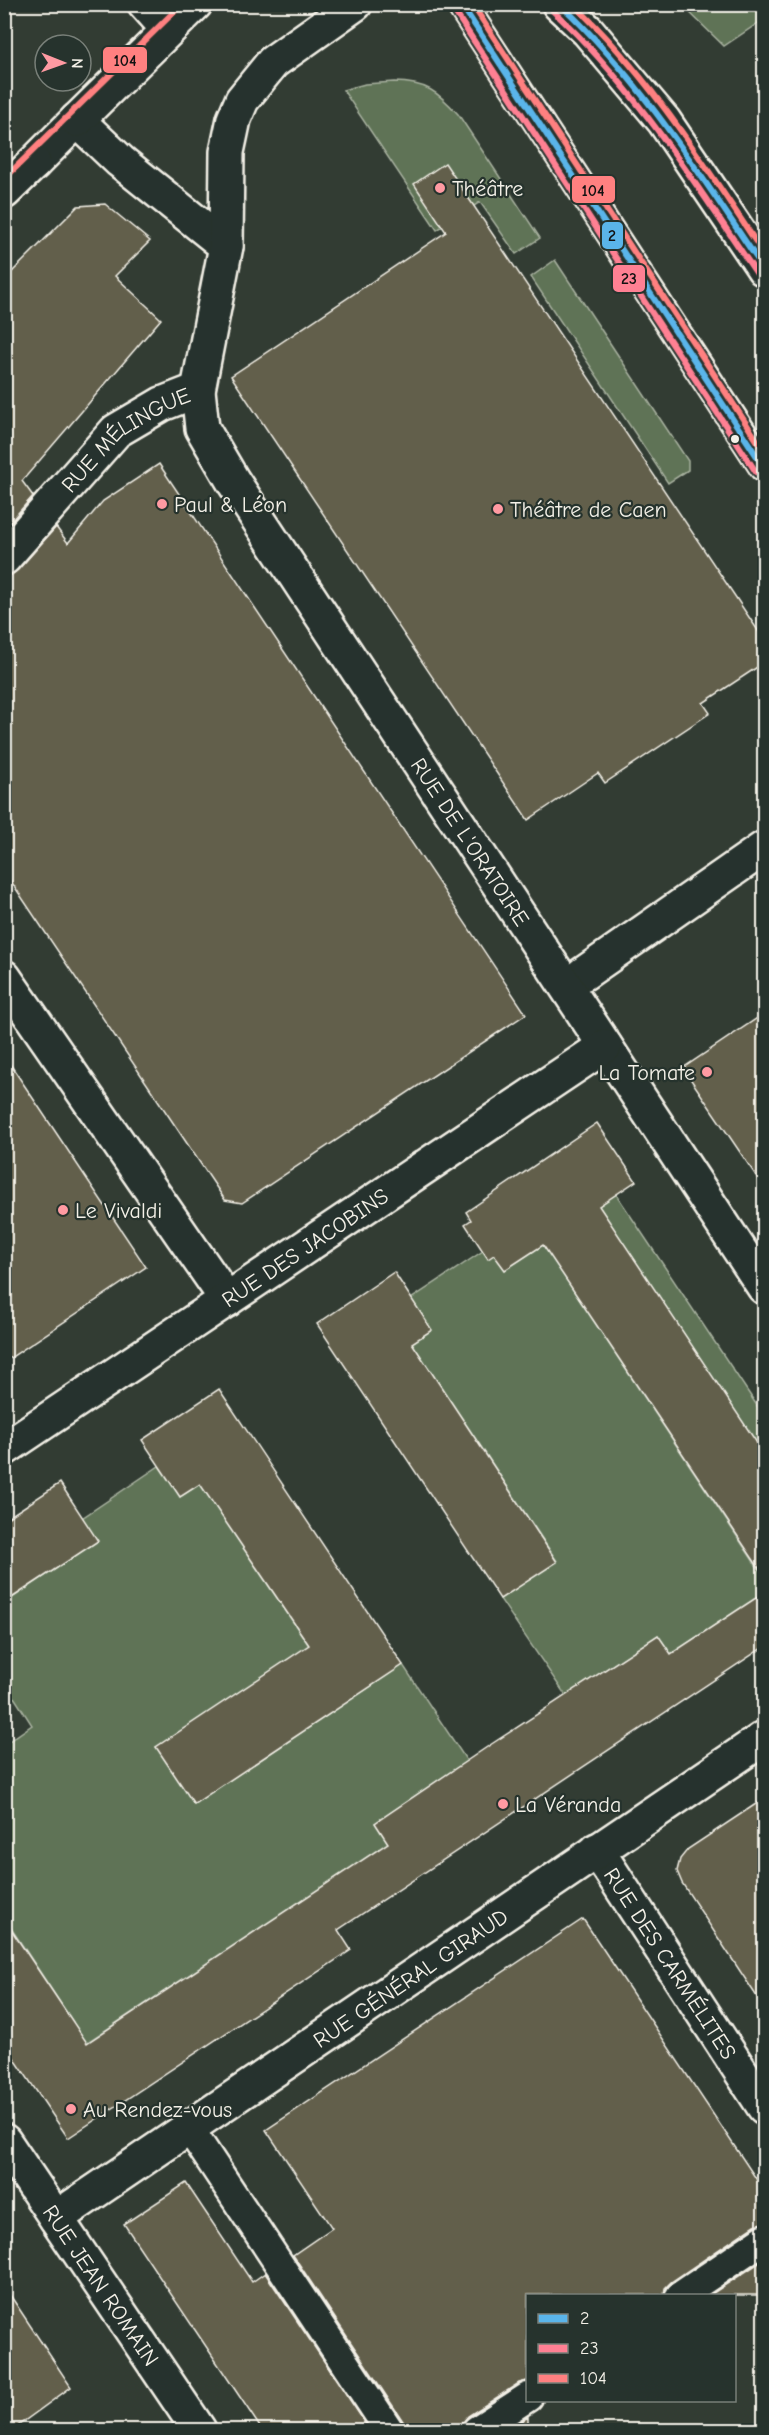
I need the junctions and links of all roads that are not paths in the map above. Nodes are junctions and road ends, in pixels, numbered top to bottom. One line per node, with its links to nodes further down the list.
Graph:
1 (142, 4): 6 (lane)
2 (195, 4): 6 (street)
3 (355, 4): 9 (street, RUE MÉLINGUE)
4 (461, 4): 12 (lane)
5 (559, 4): 10 (street)
6 (167, 32): 7 (street)
7 (77, 120): 8 (street); 9 (street)
8 (4, 192)
9 (226, 246): 11 (street, RUE MÉLINGUE)
10 (765, 269)
11 (198, 390): 13 (street, RUE MÉLINGUE); 17 (street, RUE DE L'ORATOIRE)
12 (765, 467)
13 (4, 558)
14 (765, 848): 15 (street)
15 (583, 974)
16 (4, 977): 19 (street)
17 (605, 1046): 18 (street, RUE DE L'ORATOIRE); 19 (street, RUE DES JACOBINS)
18 (765, 1287)
19 (227, 1300): 20 (street, RUE DES JACOBINS)
20 (4, 1449)
21 (765, 1738): 22 (street, RUE GÉNÉRAL GIRAUD)
22 (597, 1850): 23 (street, RUE DES CARMÉLITES); 24 (street, RUE GÉNÉRAL GIRAUD)
23 (765, 2107)
24 (189, 2128): 26 (street, RUE GÉNÉRAL GIRAUD); 31 (lane)
25 (4, 2141): 26 (street, RUE JEAN ROMAIN)
26 (56, 2218): 30 (street, RUE JEAN ROMAIN)
27 (765, 2239): 28 (lane)
28 (682, 2294)
29 (526, 2398): 32 (lane)
30 (199, 2430)
31 (389, 2430)
32 (477, 2430)

